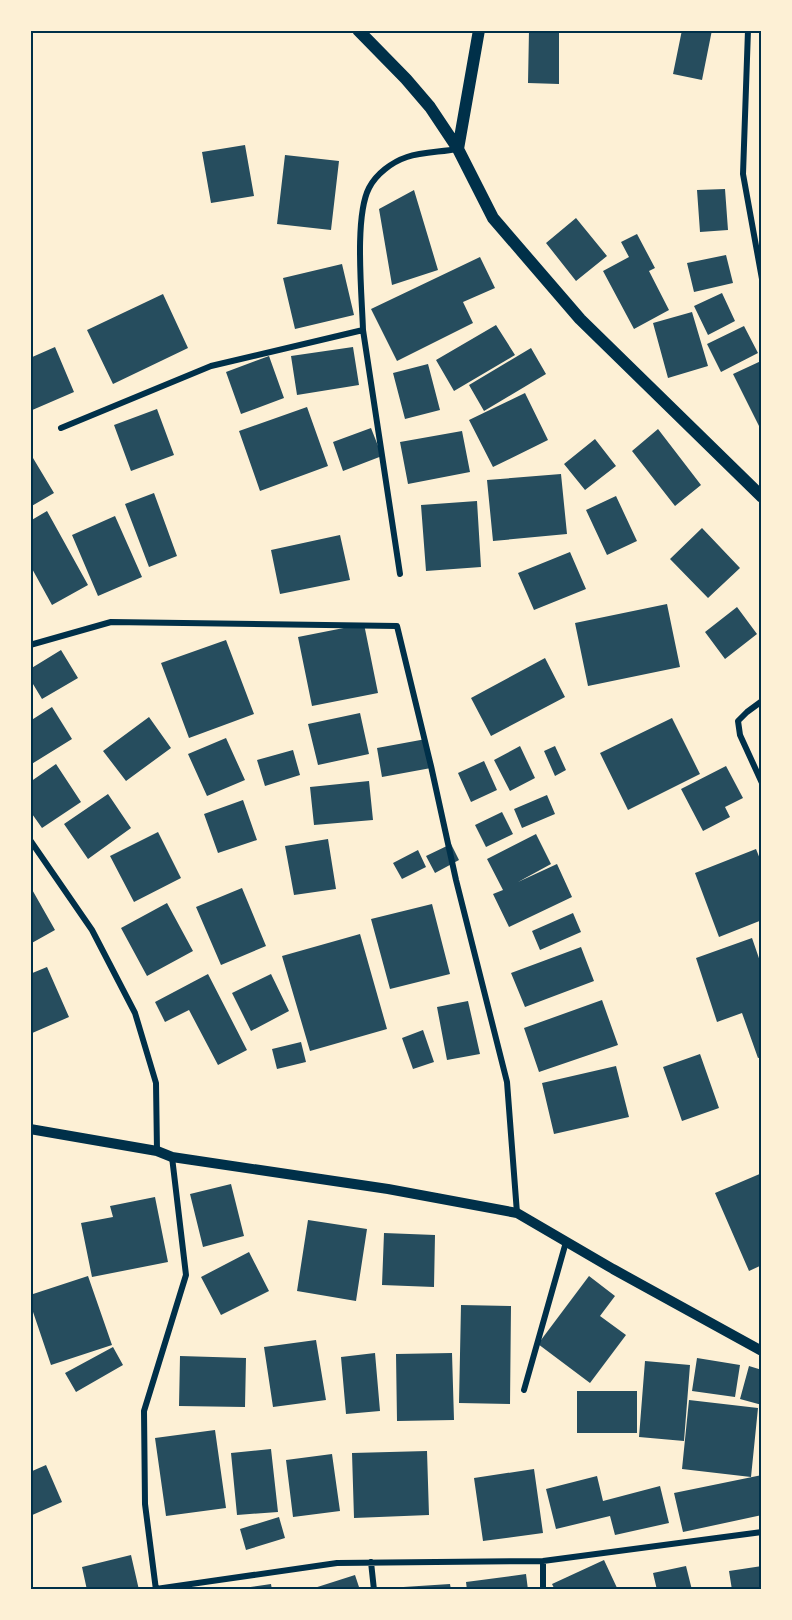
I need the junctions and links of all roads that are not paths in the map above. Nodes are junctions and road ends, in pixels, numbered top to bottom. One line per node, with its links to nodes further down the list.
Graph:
1 (358, 30): 4 (main road)
2 (479, 30): 4 (main road)
3 (748, 30): 5 (street)
4 (458, 149): 6 (street); 8 (main road)
5 (762, 279)
6 (363, 330): 7 (street); 9 (street)
7 (61, 428)
8 (762, 497)
9 (400, 574)
10 (30, 645): 17 (street)
11 (762, 701): 12 (street)
12 (762, 783)
13 (30, 840): 15 (street)
14 (30, 1129): 15 (street)
15 (157, 1151): 16 (street)
16 (172, 1157): 17 (street); 24 (street)
17 (517, 1213): 18 (street)
18 (566, 1242): 19 (street); 20 (street)
19 (762, 1351)
20 (524, 1390)
21 (762, 1532): 22 (street)
22 (543, 1561): 23 (street); 26 (street)
23 (371, 1562): 24 (street); 25 (street)
24 (156, 1590)
25 (374, 1590)
26 (543, 1590)

